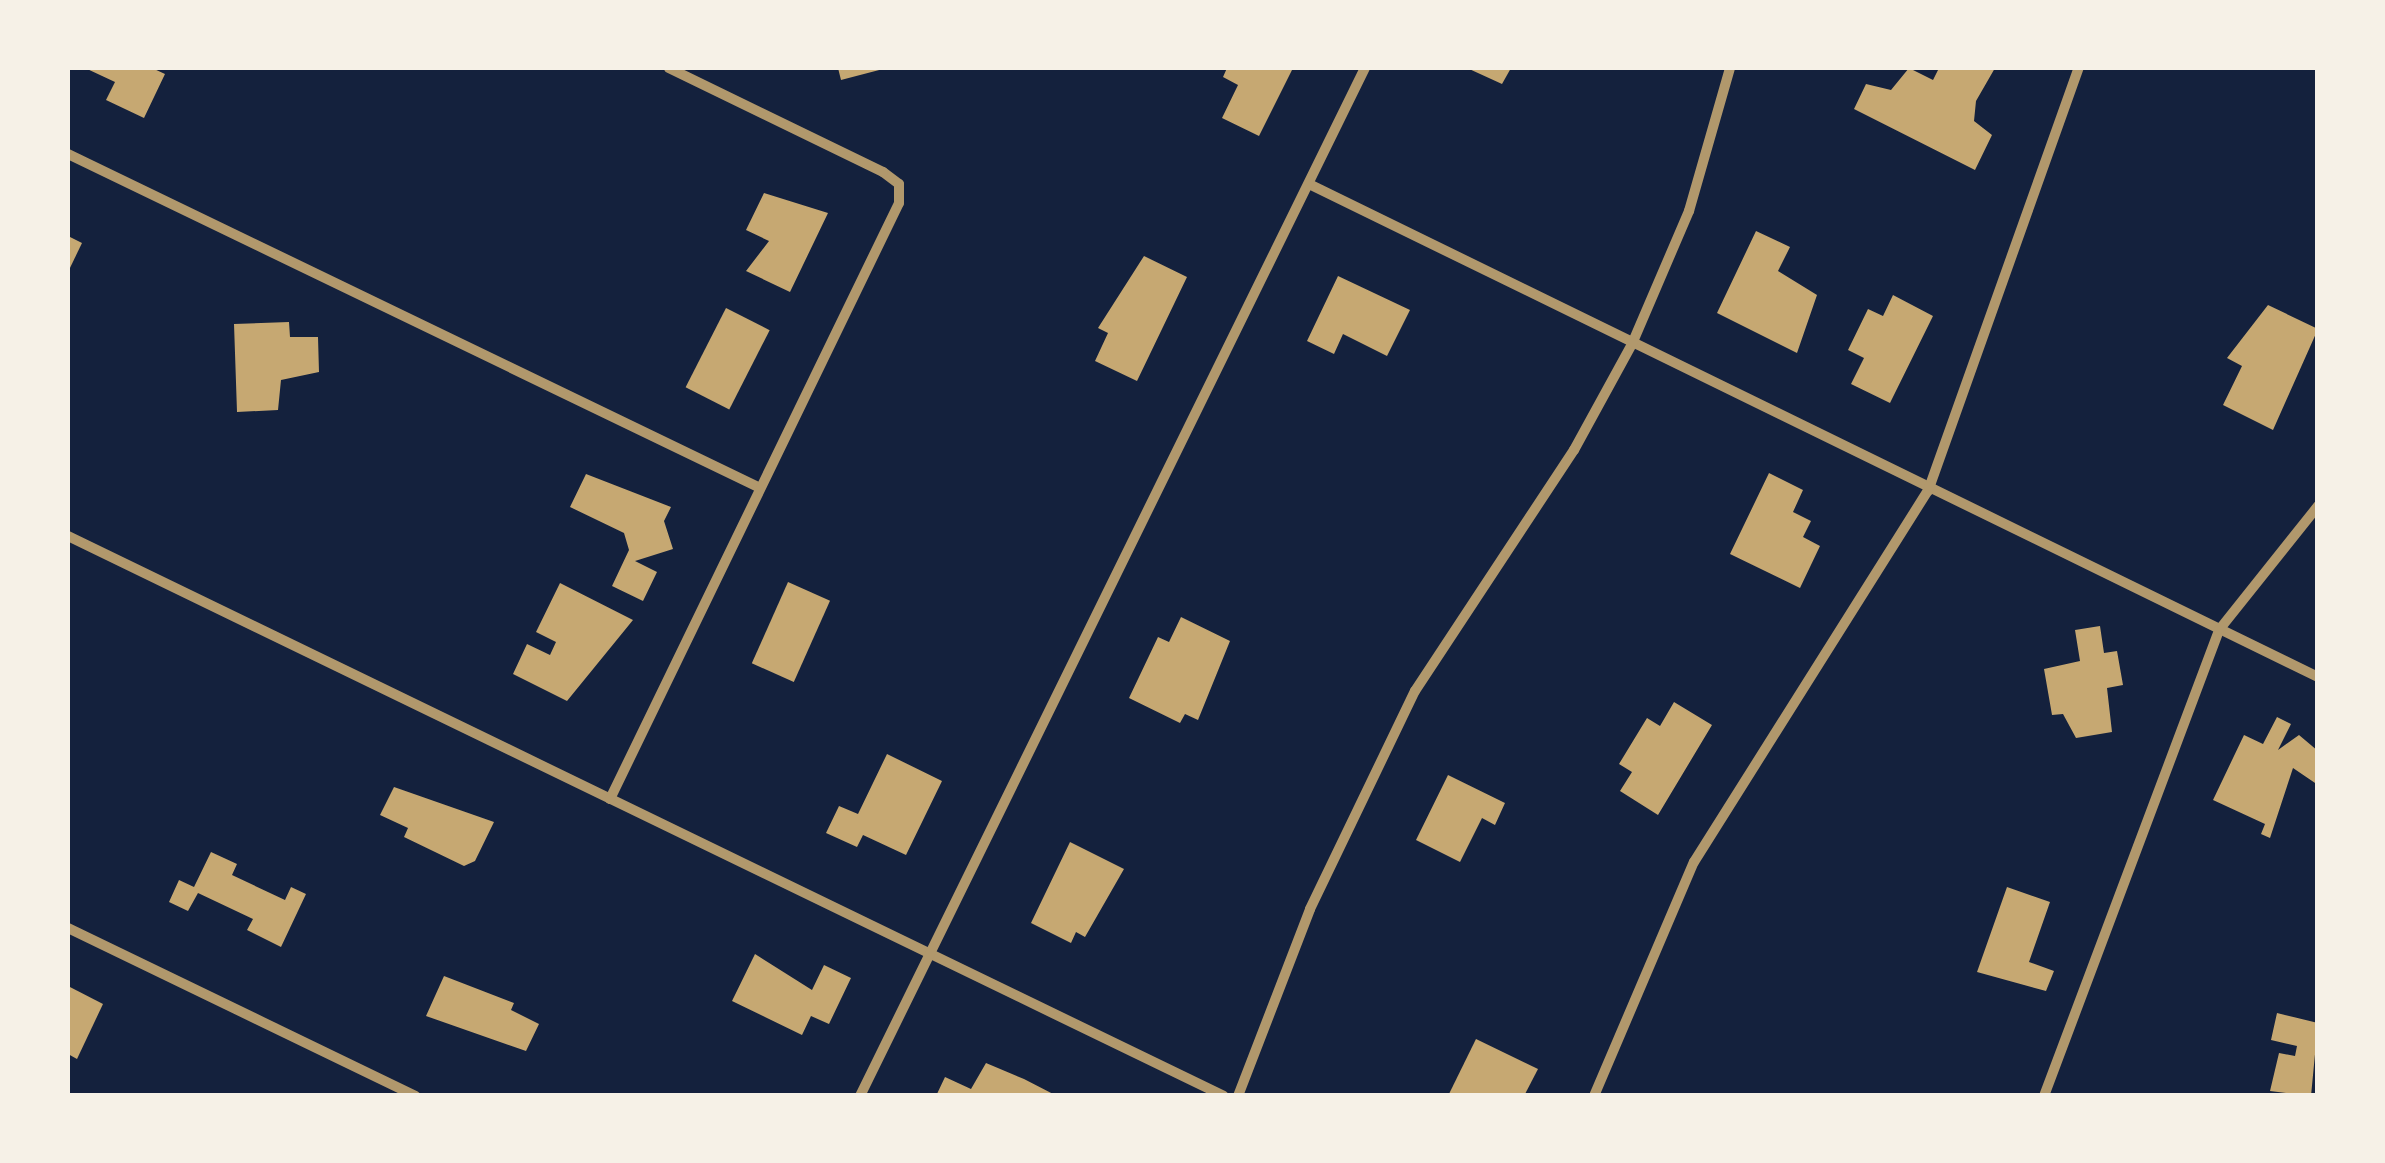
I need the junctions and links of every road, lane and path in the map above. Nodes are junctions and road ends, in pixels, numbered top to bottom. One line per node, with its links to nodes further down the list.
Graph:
1 (668, 68): 8 (street)
2 (1365, 68): 6 (street)
3 (1730, 68): 7 (street)
4 (2079, 68): 9 (street)
5 (68, 154): 8 (street)
6 (1309, 184): 7 (street); 16 (street)
7 (1632, 344): 9 (street); 20 (street)
8 (760, 488): 14 (street)
9 (1928, 491): 12 (street); 21 (street)
10 (2318, 506): 12 (street)
11 (68, 536): 14 (street)
12 (2219, 630): 13 (street); 22 (street)
13 (2318, 677)
14 (610, 800): 16 (street)
15 (68, 928): 17 (street)
16 (928, 954): 18 (street); 19 (street)
17 (416, 1096)
18 (860, 1096)
19 (1224, 1096)
20 (1238, 1096)
21 (1594, 1096)
22 (2044, 1096)

